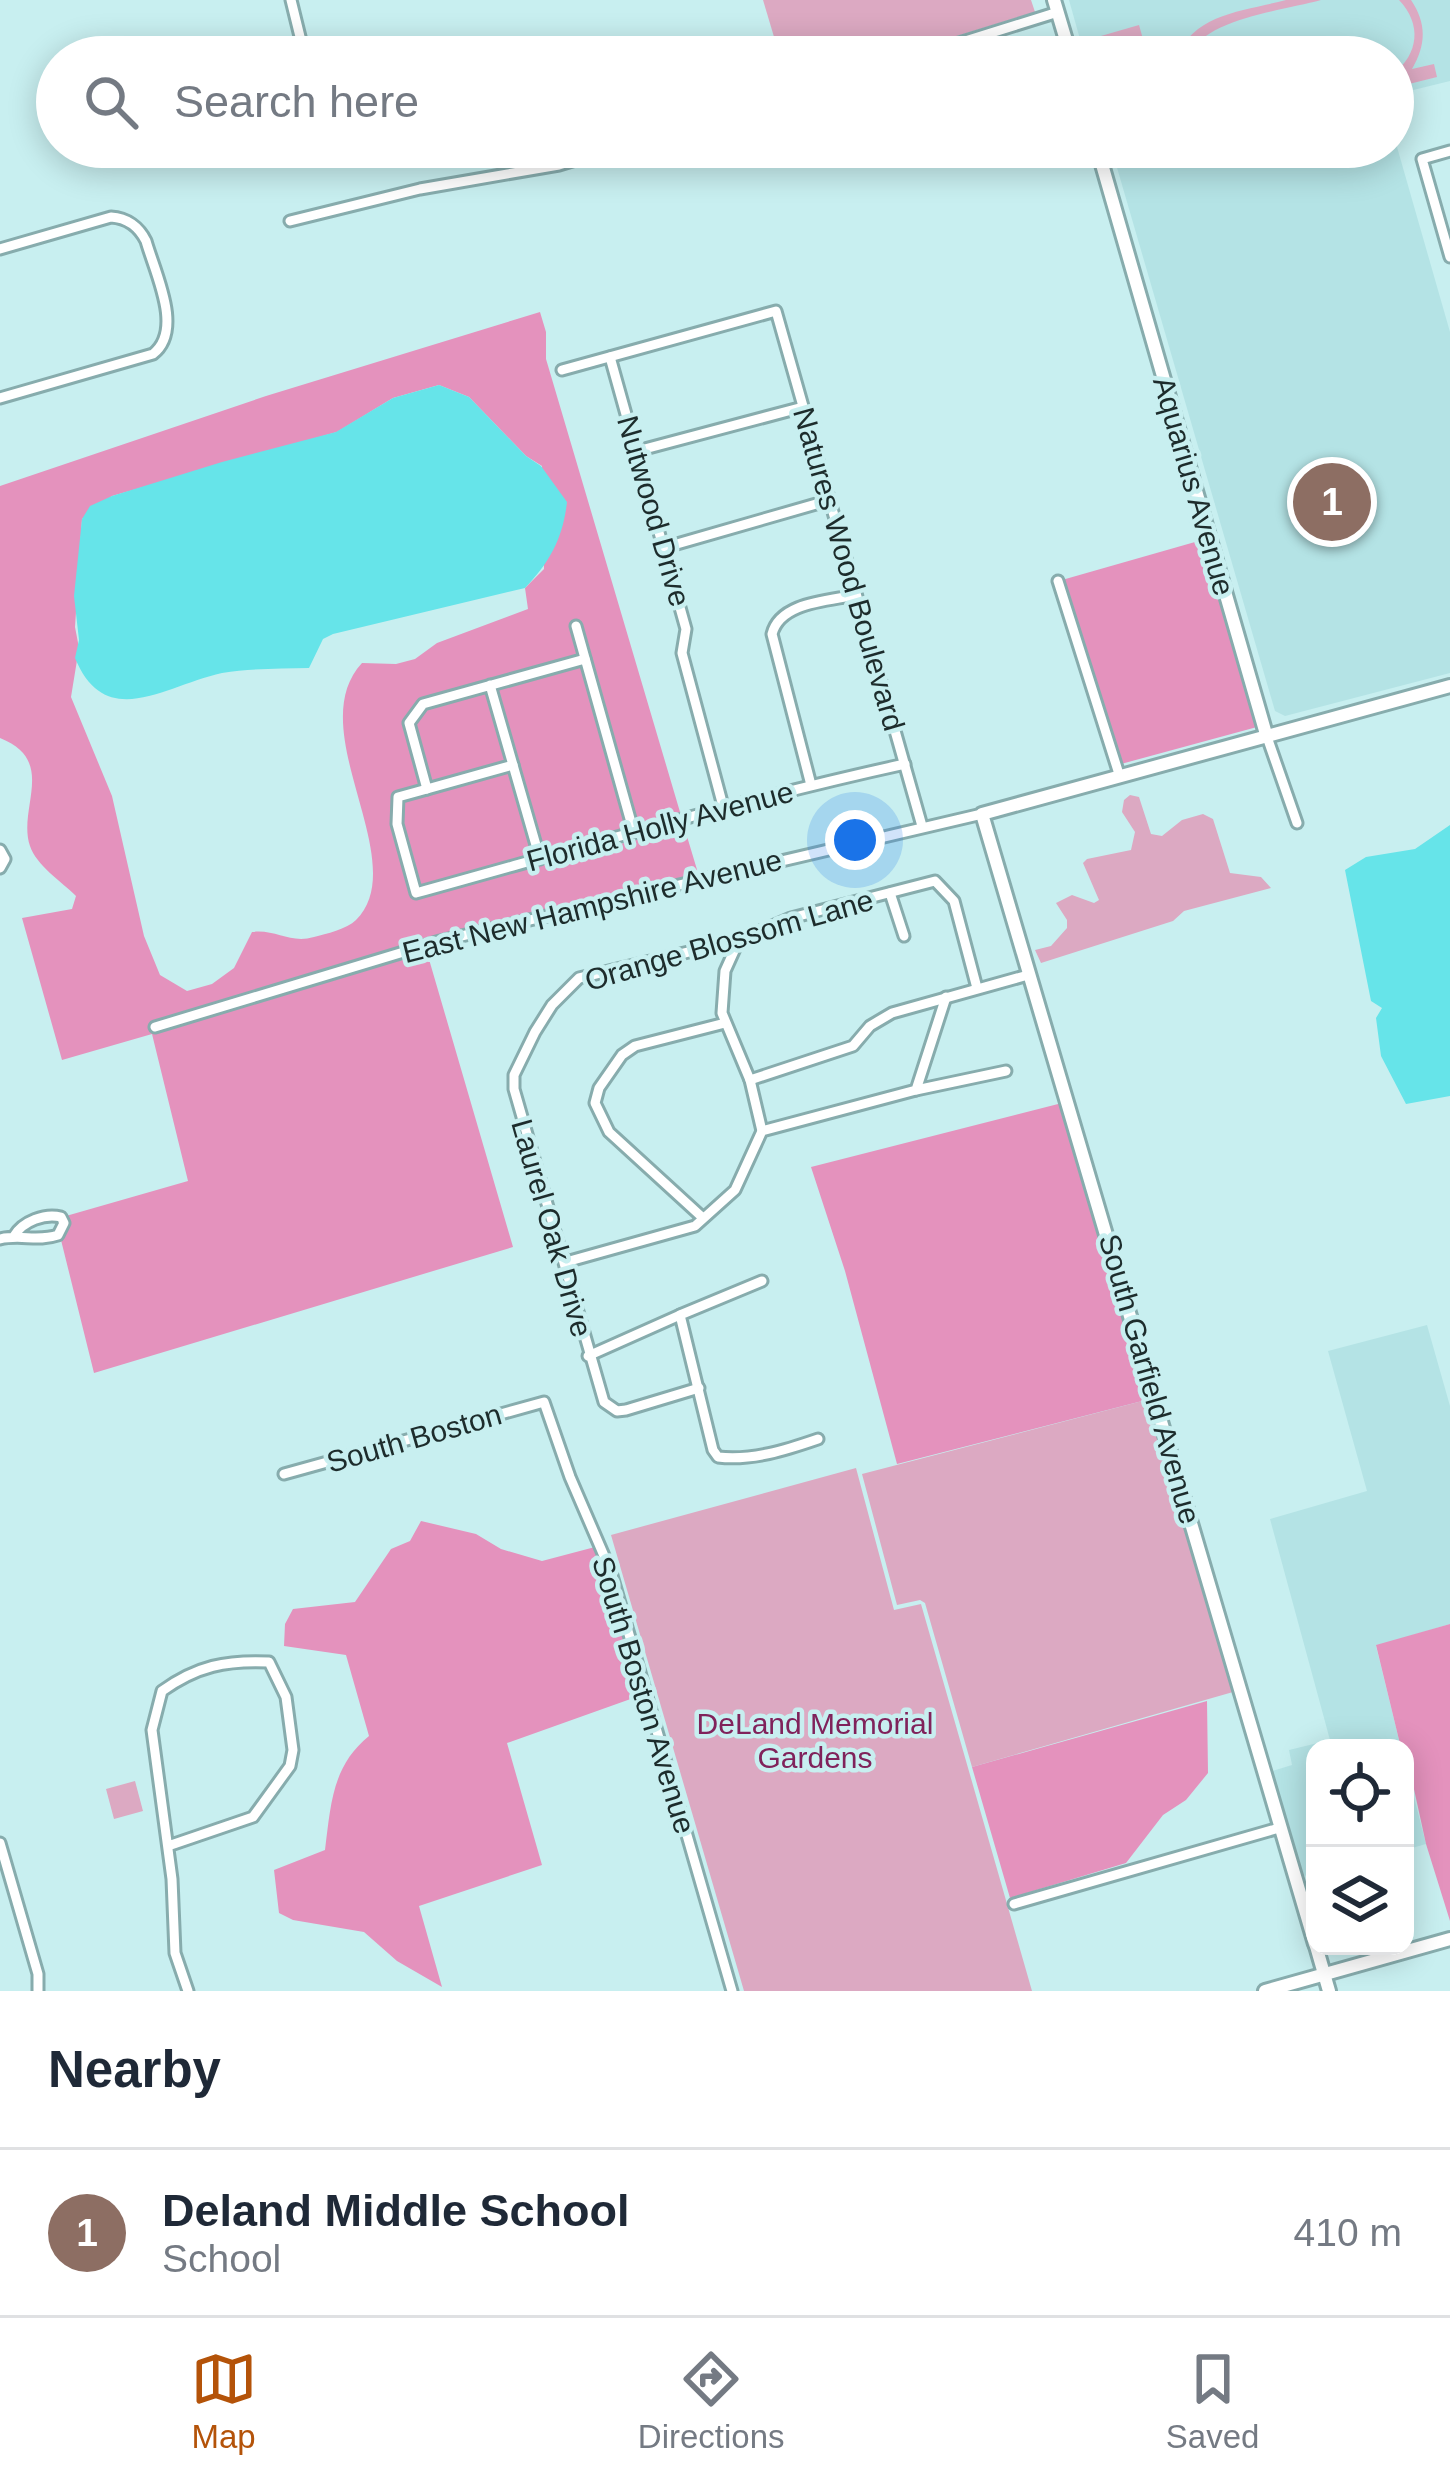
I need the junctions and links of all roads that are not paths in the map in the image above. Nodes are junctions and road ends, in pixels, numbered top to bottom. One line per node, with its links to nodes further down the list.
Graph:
1 (291, 0): 3 (street)
2 (1056, 6): 4 (street); 5 (street)
3 (300, 36)
4 (972, 36)
5 (1065, 36)
6 (1450, 151): 11 (street)
7 (545, 168): 9 (street)
8 (1102, 168): 25 (street, Aquarius Avenue)
9 (290, 221)
10 (0, 249): 14 (street)
11 (1450, 257)
12 (610, 357): 13 (street); 15 (street, Natures Wood Boulevard); 16 (street, Nutwood Drive)
13 (562, 370)
14 (0, 398)
15 (803, 406): 16 (street); 17 (street, Natures Wood Boulevard)
16 (637, 452): 18 (street, Nutwood Drive)
17 (830, 500): 18 (street); 20 (street, Natures Wood Boulevard)
18 (663, 548): 31 (street, Nutwood Drive)
19 (1058, 581): 28 (street)
20 (856, 595): 26 (street, Natures Wood Boulevard); 29 (street)
21 (576, 626): 22 (street)
22 (585, 659): 23 (street); 35 (street)
23 (490, 686): 27 (street); 30 (street)
24 (1450, 686): 25 (street, East New Hampshire Avenue)
25 (1265, 734): 28 (street, East New Hampshire Avenue); 33 (street, Aquarius Avenue)
26 (904, 764): 29 (street, Florida Holly Avenue); 34 (street, Natures Wood Boulevard)
27 (513, 765): 30 (street); 37 (street)
28 (1119, 774): 32 (street, East New Hampshire Avenue)
29 (812, 785): 31 (street, Florida Holly Avenue)
30 (427, 789): 37 (street, Florida Holly Avenue)
31 (723, 806): 35 (street, Florida Holly Avenue)
32 (982, 814): 34 (street, East New Hampshire Avenue); 42 (street, South Garfield Avenue)
33 (1298, 823)
34 (922, 826): 46 (street, East New Hampshire Avenue)
35 (634, 833): 37 (street, Florida Holly Avenue)
36 (0, 850): 38 (street)
37 (541, 859)
38 (0, 868)
39 (890, 893): 40 (street); 41 (street, Orange Blossom Lane); 43 (street, Orange Blossom Lane)
40 (904, 937)
41 (740, 940): 45 (street); 47 (street, Orange Blossom Lane)
42 (1028, 975): 43 (street); 63 (street, South Garfield Avenue)
43 (977, 988): 44 (street)
44 (946, 997): 49 (street); 50 (street)
45 (725, 1022): 49 (street); 52 (street)
46 (155, 1027)
47 (535, 1032): 55 (street, Laurel Oak Drive)
48 (1006, 1071): 50 (street)
49 (750, 1080): 51 (street)
50 (916, 1090): 51 (street)
51 (762, 1131): 52 (street)
52 (704, 1218): 55 (street)
53 (14, 1236): 53 (street); 54 (street)
54 (0, 1239)
55 (566, 1262): 58 (street, Laurel Oak Drive)
56 (762, 1281): 57 (street)
57 (680, 1315): 58 (street); 59 (street)
58 (588, 1356): 59 (street, Laurel Oak Drive)
59 (699, 1388): 61 (street)
60 (544, 1402): 62 (street, South Boston); 73 (street, South Boston Avenue)
61 (818, 1439)
62 (284, 1474)
63 (1280, 1828): 66 (street); 67 (street, South Garfield Avenue)
64 (0, 1843): 71 (street)
65 (168, 1846): 65 (street); 72 (street)
66 (1014, 1904)
67 (1306, 1915)
68 (1450, 1939): 70 (street)
69 (1318, 1955): 70 (street, South Garfield Avenue)
70 (1324, 1974): 74 (street); 75 (street, South Garfield Avenue)
71 (38, 1991)
72 (188, 1991)
73 (732, 1991)
74 (1265, 1991)
75 (1329, 1991)

